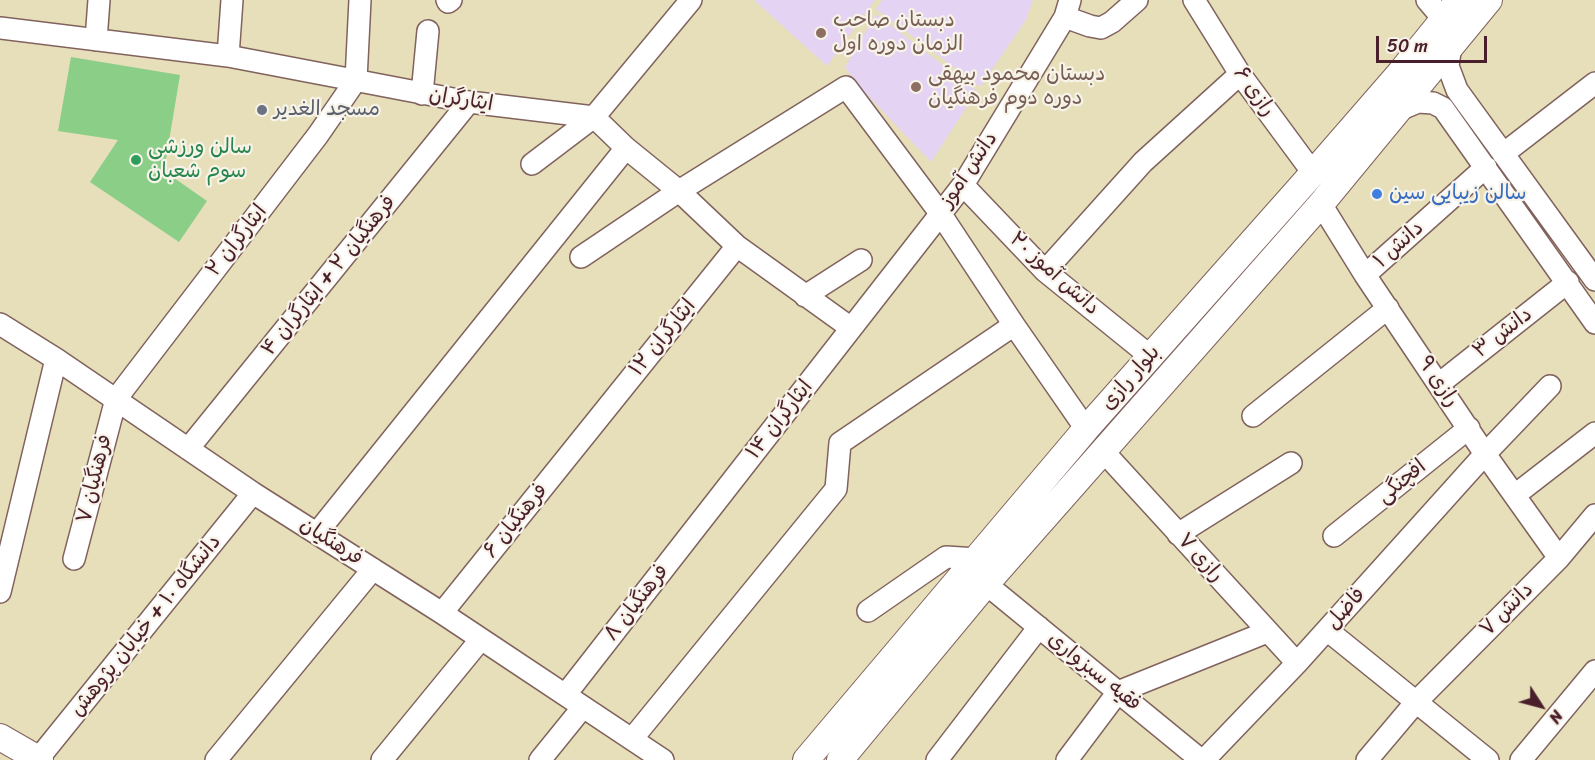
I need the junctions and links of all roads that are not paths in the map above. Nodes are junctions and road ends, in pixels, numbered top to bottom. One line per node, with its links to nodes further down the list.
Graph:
1 (99, 0): 13 (street)
2 (232, 0): 15 (street)
3 (360, 0): 17 (street)
4 (691, 0): 22 (street)
5 (1137, 0): 9 (street)
6 (1427, 0): 10 (street)
7 (1490, 0): 14 (main road, بلوار رازی)
8 (1200, 3): 16 (street, رازی ۶)
9 (1068, 8): 30 (street, دانش آموز)
10 (1452, 10): 29 (main road, بلوار رازی)
11 (0, 28): 13 (street, ایثارگران)
12 (428, 31): 19 (street)
13 (96, 40): 15 (street, ایثارگران)
14 (1451, 45): 21 (main road, بلوار رازی); 23 (street)
15 (228, 56): 17 (street, ایثارگران)
16 (1239, 74): 29 (street, رازی ۶); 39 (street)
17 (356, 80): 19 (street, ایثارگران); 53 (street, ایثارگران ۲)
18 (1595, 83): 26 (street)
19 (422, 94): 20 (street, ایثارگران)
20 (469, 102): 22 (street, ایثارگران); 59 (street, فرهنگیان ۲ + ایثارگران ۴)
21 (1400, 110): 24 (street); 32 (main road, بلوار رازی)
22 (594, 117): 25 (street); 27 (street)
23 (1483, 126): 24 (street); 26 (street)
24 (1467, 141): 28 (street)
25 (626, 148): 31 (street); 67 (street)
26 (1503, 154): 38 (street)
27 (532, 164)
28 (1486, 167): 40 (street, دانش ۱); 41 (street)
29 (1313, 173): 37 (main road, بلوار رازی)
30 (963, 185): 33 (street, دانش آموز); 39 (street, دانش آموز ۲۰)
31 (679, 191): 33 (street); 34 (street); 35 (street)
32 (1321, 204): 40 (street, رازی ۹); 42 (main road, بلوار رازی)
33 (940, 213): 47 (street); 48 (street, دانش آموز)
34 (737, 246): 43 (street); 56 (street, ایثارگران ۱۲)
35 (580, 257)
36 (861, 260): 43 (street)
37 (1232, 265): 42 (main road); 49 (main road, بلوار رازی)
38 (1592, 269)
39 (1045, 272): 49 (street, دانش آموز ۲۰)
40 (1365, 275): 44 (street, رازی ۹)
41 (1568, 282): 45 (street); 51 (street, دانش ۳)
42 (1252, 283): 60 (main road, بلوار رازی)
43 (805, 296): 48 (street)
44 (1388, 308): 51 (street, رازی ۹); 54 (street)
45 (1595, 323)
46 (0, 324): 50 (street, فرهنگیان)
47 (1014, 325): 57 (street); 89 (street)
48 (851, 328): 65 (street, ایثارگران ۱۴)
49 (1150, 356): 57 (main road, بلوار رازی)
50 (56, 359): 53 (street, فرهنگیان); 75 (street)
51 (1439, 384): 55 (street, رازی ۹)
52 (1550, 386): 61 (street, فاضل)
53 (116, 399): 59 (street, فرهنگیان); 71 (street, فرهنگیان ۷)
54 (1253, 416)
55 (1469, 428): 61 (street, رازی ۹); 69 (street, افچنگی)
56 (590, 429): 77 (street, فرهنگیان ۶)
57 (1086, 429): 72 (main road, بلوار رازی)
58 (1595, 433): 64 (street)
59 (189, 449): 63 (street, فرهنگیان)
60 (1103, 451): 68 (street, رازی ۷); 74 (main road, بلوار رازی)
61 (1485, 454): 64 (street, رازی ۹); 79 (street, فاضل)
62 (1291, 463): 68 (street)
63 (254, 493): 67 (street, فرهنگیان); 90 (street, دانشگاه ۱۰ + خیابان پژوهش)
64 (1515, 495): 70 (street, رازی ۹)
65 (708, 512): 85 (street, فرهنگیان ۸)
66 (1595, 515): 70 (street, دانش ۷)
67 (317, 533): 73 (street, فرهنگیان)
68 (1178, 534): 80 (street, رازی ۷)
69 (1334, 536)
70 (1559, 558): 86 (street, دانش ۷)
71 (74, 559)
72 (977, 559): 76 (street); 95 (main road, بلوار رازی)
73 (373, 569): 77 (street, فرهنگیان); 91 (street)
74 (987, 584): 78 (street, فقیه سبزواری); 96 (main road, بلوار رازی)
75 (0, 592)
76 (868, 611)
77 (442, 613): 81 (street, فرهنگیان)
78 (1039, 627): 84 (street, فقیه سبزواری); 97 (street)
79 (1327, 630): 82 (street, فاضل); 86 (street)
80 (1267, 632): 82 (street, رازی ۷); 84 (street)
81 (481, 639): 85 (street, فرهنگیان); 92 (street)
82 (1297, 663): 99 (street, فاضل)
83 (1595, 670): 102 (street)
84 (1118, 692): 98 (street); 99 (street, فقیه سبزواری)
85 (566, 694): 87 (street, فرهنگیان)
86 (1416, 702): 100 (street, دانش ۷); 101 (street)
87 (584, 707): 89 (street, فرهنگیان); 93 (street)
88 (0, 737): 90 (main road)
89 (632, 739): 94 (street, فرهنگیان)
90 (39, 760)
91 (216, 760)
92 (382, 760)
93 (540, 760)
94 (663, 760)
95 (806, 760)
96 (840, 760)
97 (937, 760)
98 (1067, 760)
99 (1202, 760)
100 (1367, 760)
101 (1488, 760)
102 (1521, 760)

